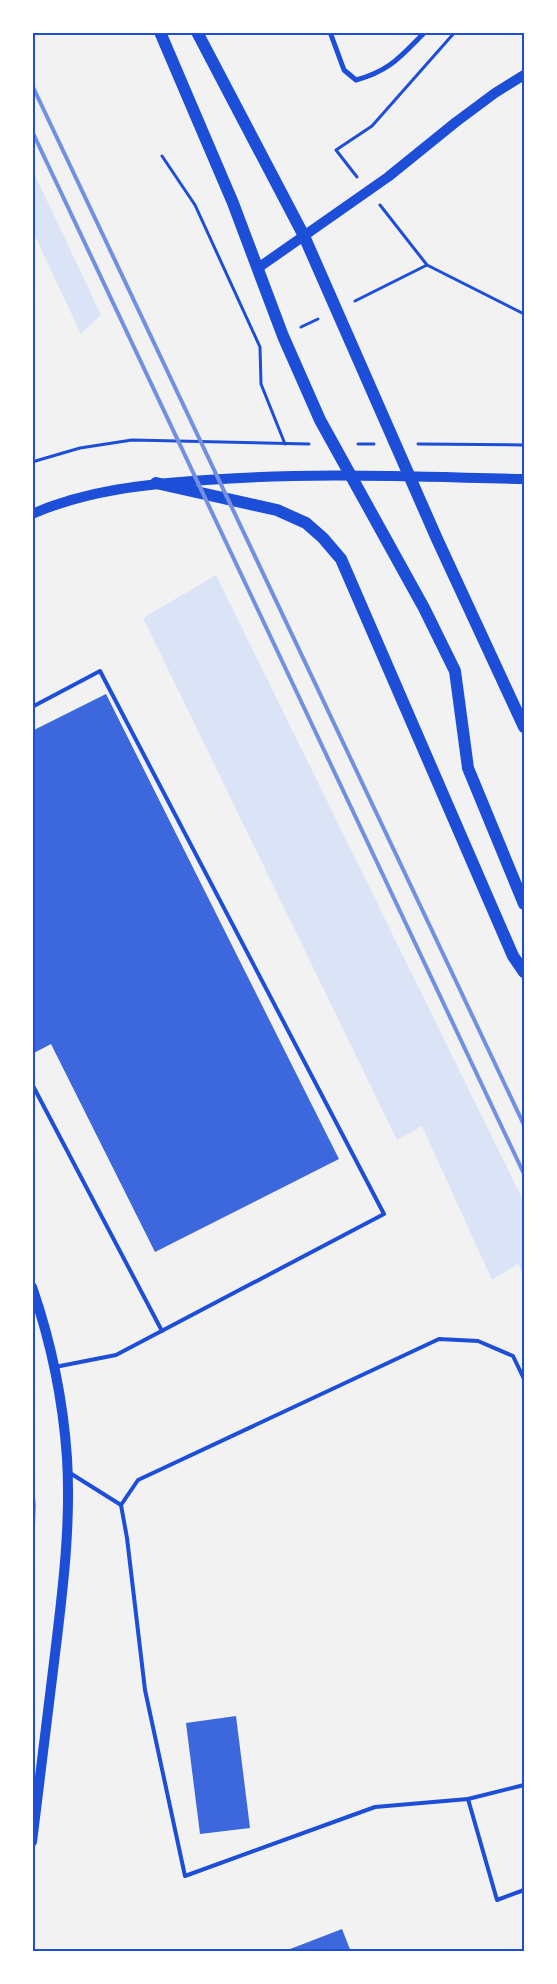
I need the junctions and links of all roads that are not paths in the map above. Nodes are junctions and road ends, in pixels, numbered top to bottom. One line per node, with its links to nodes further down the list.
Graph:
1 (160, 32): 7 (main road)
2 (197, 32): 6 (main road)
3 (330, 32): 4 (street)
4 (425, 32)
5 (524, 75): 6 (main road)
6 (304, 236): 7 (main road); 12 (main road)
7 (258, 268): 13 (main road)
8 (524, 479): 9 (main road)
9 (156, 483): 10 (main road); 14 (main road)
10 (32, 514)
11 (32, 706): 17 (lane)
12 (524, 727)
13 (524, 904)
14 (524, 972)
15 (32, 1084): 17 (lane)
16 (32, 1287): 18 (main road)
17 (162, 1332): 18 (lane)
18 (55, 1367): 20 (main road)
19 (524, 1379): 21 (lane)
20 (67, 1472): 21 (lane); 24 (main road)
21 (121, 1505): 23 (lane)
22 (524, 1785): 23 (lane)
23 (468, 1799): 25 (lane)
24 (32, 1842)
25 (524, 1890)

